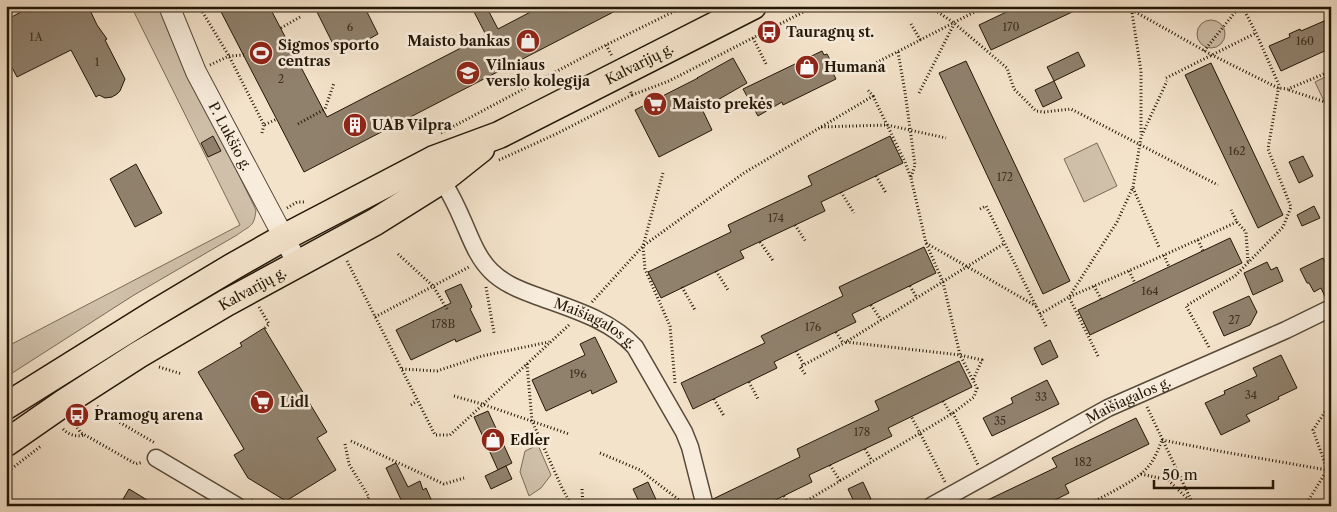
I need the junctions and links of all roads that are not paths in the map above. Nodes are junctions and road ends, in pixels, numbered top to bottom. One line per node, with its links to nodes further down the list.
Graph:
1 (168, 6): 5 (street, P. Lukšio g.)
2 (753, 6): 3 (main road, Kalvarijų g.)
3 (499, 135): 4 (main road, Kalvarijų g.); 5 (main road, Kalvarijų g.)
4 (442, 180): 6 (main road, Kalvarijų g.); 12 (street, Maišiagalos g.)
5 (283, 238): 6 (street, P. Lukšio g.); 8 (main road, Kalvarijų g.)
6 (298, 264): 9 (main road, Kalvarijų g.)
7 (1331, 308): 13 (street, Maišiagalos g.)
8 (6, 406)
9 (6, 444)
10 (156, 458): 11 (street)
11 (237, 506)
12 (704, 506)
13 (931, 506)

